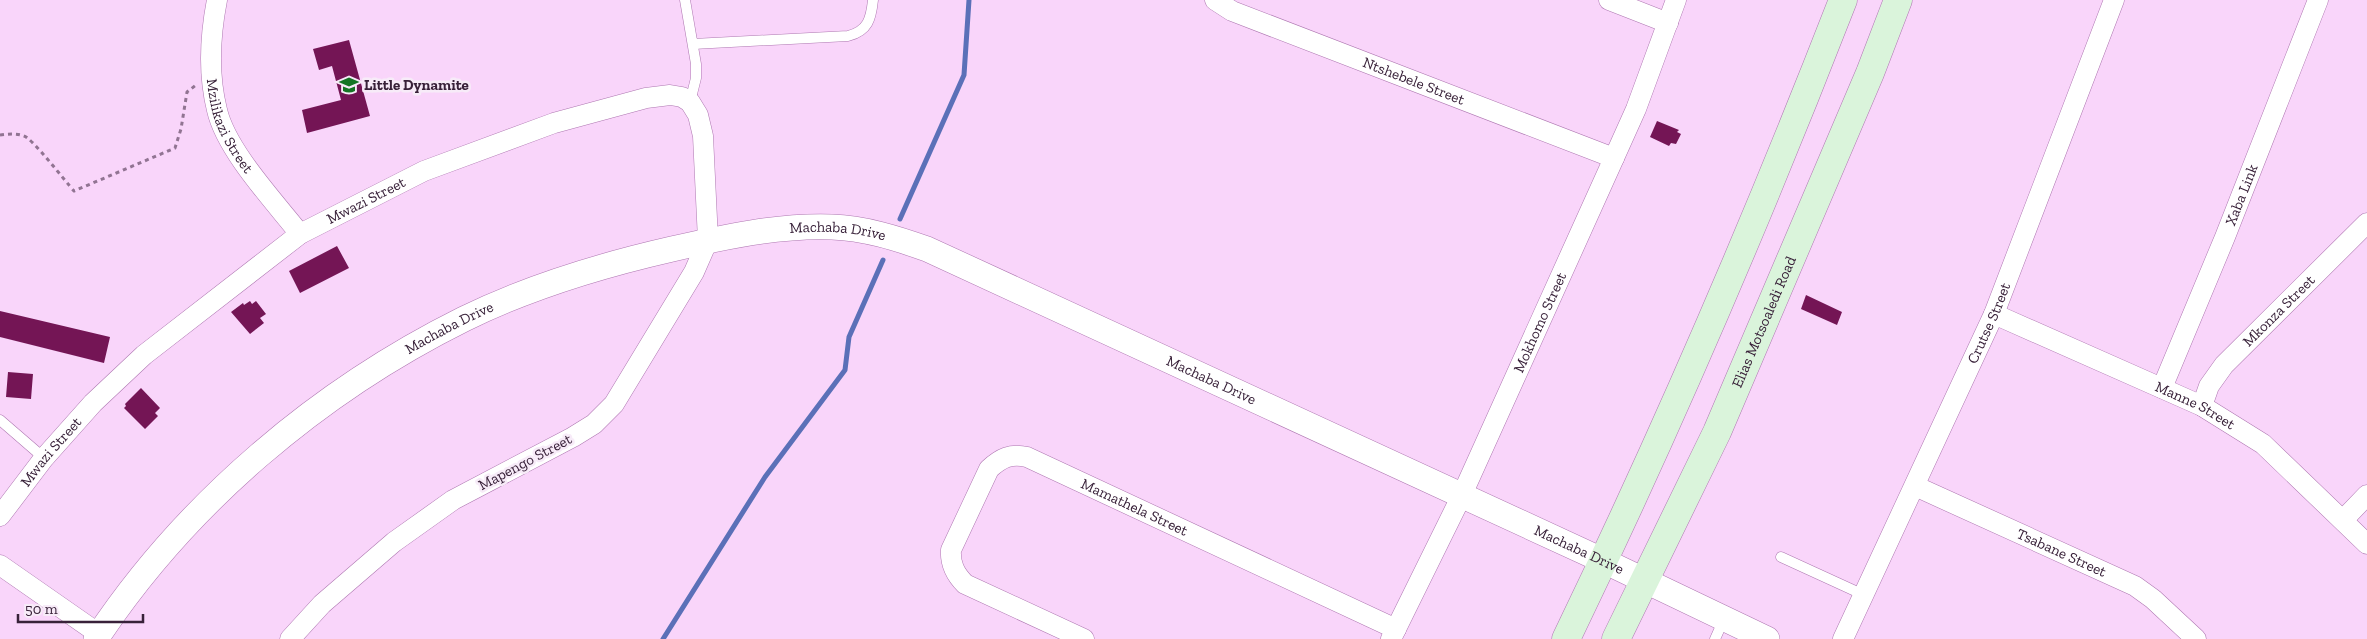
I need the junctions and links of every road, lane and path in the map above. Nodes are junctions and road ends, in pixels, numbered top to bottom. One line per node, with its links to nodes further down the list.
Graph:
1 (217, 0): 13 (street, Mzilikazi Street)
2 (684, 0): 12 (lane)
3 (873, 0): 12 (lane)
4 (1216, 0): 16 (street, Ntshebele Street)
5 (1609, 0): 11 (street)
6 (1676, 0): 11 (street, Mokhomo Street)
7 (1844, 0): 32 (main road)
8 (1898, 0): 34 (main road, Elias Motsoaledi Road)
9 (2114, 0): 20 (street, Crutse Street)
10 (2318, 0): 21 (street, Xaba Link)
11 (1668, 22): 16 (street, Mokhomo Street)
12 (693, 44): 14 (lane)
13 (211, 72): 15 (path); 18 (street, Mzilikazi Street)
14 (690, 102): 18 (street, Mwazi Street); 19 (street)
15 (0, 135)
16 (1614, 158): 27 (street, Mokhomo Street)
17 (2367, 223): 22 (street, Mkonza Street)
18 (300, 234): 24 (street, Mwazi Street)
19 (708, 240): 27 (street, Machaba Drive); 38 (street, Machaba Drive); 39 (street, Mapengo Street)
20 (1994, 314): 21 (street, Manne Street); 25 (street, Crutse Street)
21 (2162, 388): 22 (street, Manne Street)
22 (2202, 406): 29 (street, Manne Street)
23 (0, 420): 24 (lane)
24 (44, 458): 28 (street, Mwazi Street)
25 (1915, 486): 35 (street, Crutse Street); 45 (street, Tsabane Street)
26 (2367, 495): 29 (street)
27 (1461, 497): 32 (street, Machaba Drive); 37 (street, Mokhomo Street)
28 (0, 516)
29 (2343, 520): 30 (street, Manne Street)
30 (2367, 544)
31 (1781, 557): 35 (lane)
32 (1604, 561): 34 (street, Machaba Drive); 41 (main road)
33 (0, 565): 38 (street)
34 (1645, 580): 36 (street, Machaba Drive); 42 (main road, Elias Motsoaledi Road)
35 (1864, 595): 44 (street, Crutse Street)
36 (1720, 629): 43 (street, Machaba Drive)
37 (1393, 634): 40 (street, Mamathela Street)
38 (97, 637)
39 (290, 639)
40 (1084, 639)
41 (1566, 639)
42 (1616, 639)
43 (1767, 639)
44 (1843, 639)
45 (2196, 639)

